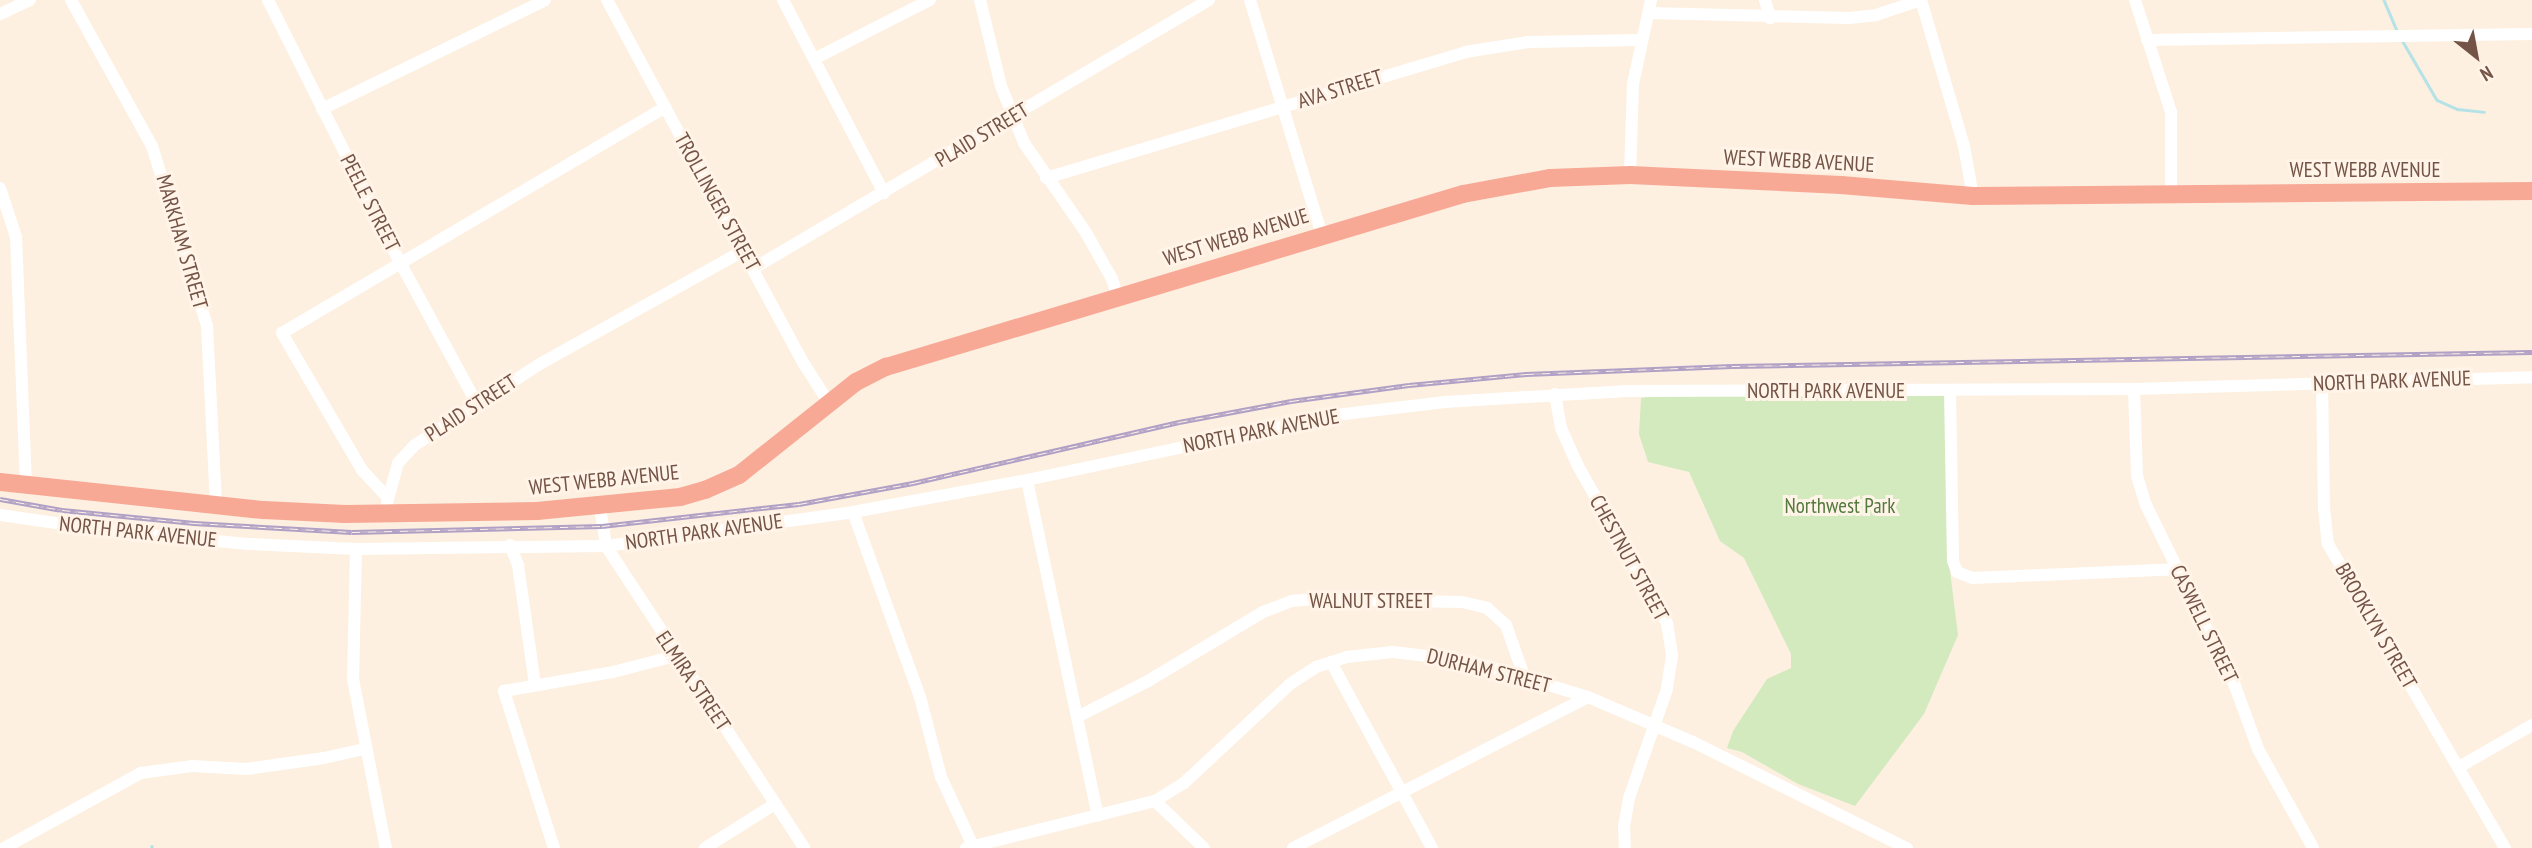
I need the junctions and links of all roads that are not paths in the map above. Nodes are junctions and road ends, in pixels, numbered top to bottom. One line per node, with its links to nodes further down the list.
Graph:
1 (30, 0): 15 (street)
2 (71, 0): 47 (street, MARKHAM STREET)
3 (268, 0): 23 (street, PEELE STREET)
4 (545, 0): 23 (street)
5 (607, 0): 22 (street, TROLLINGER STREET)
6 (783, 0): 20 (street)
7 (930, 0): 20 (street)
8 (980, 0): 24 (street)
9 (1209, 0): 24 (street, PLAID STREET)
10 (1251, 0): 21 (street)
11 (1765, 0): 16 (street)
12 (1921, 0): 16 (street); 31 (street)
13 (2135, 0): 19 (street)
14 (1650, 6): 16 (street); 18 (street)
15 (0, 14)
16 (1770, 18)
17 (2532, 34): 19 (street)
18 (1640, 40): 21 (street, AVA STREET); 25 (street)
19 (2147, 40): 30 (street)
20 (814, 59): 29 (street)
21 (1284, 106): 26 (street, AVA STREET); 32 (street)
22 (665, 107): 33 (street, TROLLINGER STREET); 34 (street)
23 (322, 109): 34 (street, PEELE STREET)
24 (1012, 117): 26 (street); 29 (street, PLAID STREET)
25 (1630, 175): 31 (highway, WEST WEBB AVENUE); 32 (highway, WEST WEBB AVENUE)
26 (1046, 178): 36 (street)
27 (0, 188): 46 (street)
28 (2532, 191): 30 (highway, WEST WEBB AVENUE)
29 (884, 193): 35 (street, PLAID STREET)
30 (2171, 194): 31 (highway, WEST WEBB AVENUE)
31 (1973, 196)
32 (1322, 234): 36 (highway, WEST WEBB AVENUE)
33 (743, 251): 35 (street, TROLLINGER STREET); 43 (street, PLAID STREET)
34 (401, 264): 43 (street, PEELE STREET); 48 (street)
35 (754, 268): 42 (street, TROLLINGER STREET)
36 (1118, 297): 42 (highway, WEST WEBB AVENUE)
37 (2532, 377): 38 (street, NORTH PARK AVENUE)
38 (2322, 383): 39 (street, NORTH PARK AVENUE); 65 (street, BROOKLYN STREET)
39 (2134, 389): 40 (street, NORTH PARK AVENUE); 55 (street, CASWELL STREET)
40 (1950, 390): 41 (street, NORTH PARK AVENUE); 55 (street)
41 (1555, 394): 44 (street, NORTH PARK AVENUE); 62 (street, CHESTNUT STREET)
42 (829, 402): 49 (highway, WEST WEBB AVENUE)
43 (477, 404): 48 (street, PLAID STREET)
44 (1027, 480): 50 (street, NORTH PARK AVENUE); 61 (street)
45 (0, 482): 46 (highway, WEST WEBB AVENUE)
46 (26, 486): 47 (highway, WEST WEBB AVENUE)
47 (216, 505): 48 (highway, WEST WEBB AVENUE)
48 (387, 507): 49 (highway, WEST WEBB AVENUE)
49 (600, 507): 53 (street, ELMIRA STREET)
50 (853, 512): 53 (street, NORTH PARK AVENUE); 76 (street)
51 (0, 514): 54 (street, NORTH PARK AVENUE)
52 (510, 545): 53 (street, NORTH PARK AVENUE); 54 (street, NORTH PARK AVENUE); 59 (street)
53 (606, 546): 56 (street, ELMIRA STREET)
54 (356, 549): 64 (street)
55 (2176, 569): 70 (street, CASWELL STREET)
56 (675, 656): 59 (street); 68 (street, ELMIRA STREET)
57 (1331, 663): 58 (street, DURHAM STREET); 66 (street); 67 (street, DURHAM STREET)
58 (1524, 676): 60 (street, DURHAM STREET); 61 (street, WALNUT STREET)
59 (534, 685): 73 (street)
60 (1587, 698): 62 (street, DURHAM STREET); 66 (street)
61 (1077, 717): 69 (street)
62 (1654, 724): 80 (street, CHESTNUT STREET); 81 (street, DURHAM STREET)
63 (2532, 725): 65 (street)
64 (364, 749): 71 (street); 72 (street)
65 (2459, 767): 82 (street, BROOKLYN STREET)
66 (1400, 793): 78 (street); 79 (street)
67 (1154, 801): 69 (street, DURHAM STREET); 77 (street)
68 (775, 804): 74 (street); 75 (street, ELMIRA STREET)
69 (1098, 816): 76 (street, DURHAM STREET)
70 (2310, 847)
71 (4, 848)
72 (386, 848)
73 (554, 848)
74 (705, 848)
75 (804, 848)
76 (971, 848)
77 (1204, 848)
78 (1293, 848)
79 (1432, 848)
80 (1625, 848)
81 (1907, 848)
82 (2505, 848)

